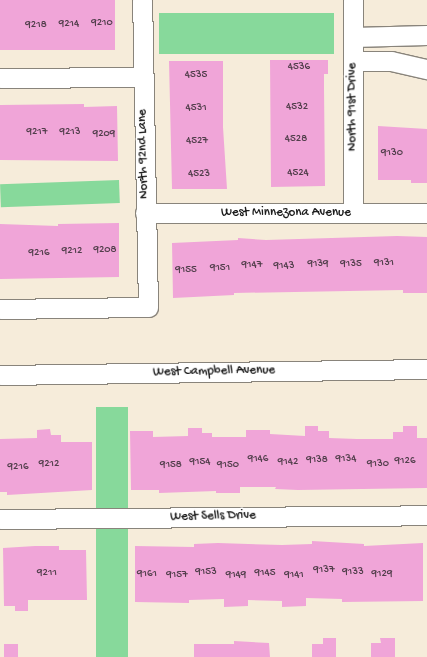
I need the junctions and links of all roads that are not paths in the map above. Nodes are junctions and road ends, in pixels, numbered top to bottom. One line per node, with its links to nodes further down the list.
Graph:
1 (142, 0): 7 (street, North 92nd Lane)
2 (353, 0): 4 (street, North 91st Drive)
3 (424, 36): 4 (street); 6 (street)
4 (353, 37): 5 (street, North 91st Drive)
5 (353, 61): 6 (street); 9 (street, North 91st Drive)
6 (424, 68)
7 (143, 77): 8 (street); 11 (street, North 92nd Lane)
8 (0, 78)
9 (353, 213): 10 (street, West Minnezona Avenue); 11 (street, West Minnezona Avenue)
10 (427, 213)
11 (145, 214): 12 (street, North 92nd Lane)
12 (0, 309)
13 (427, 369): 14 (street, West Campbell Avenue)
14 (0, 375)
15 (427, 515): 16 (street, West Sells Drive)
16 (0, 519)

